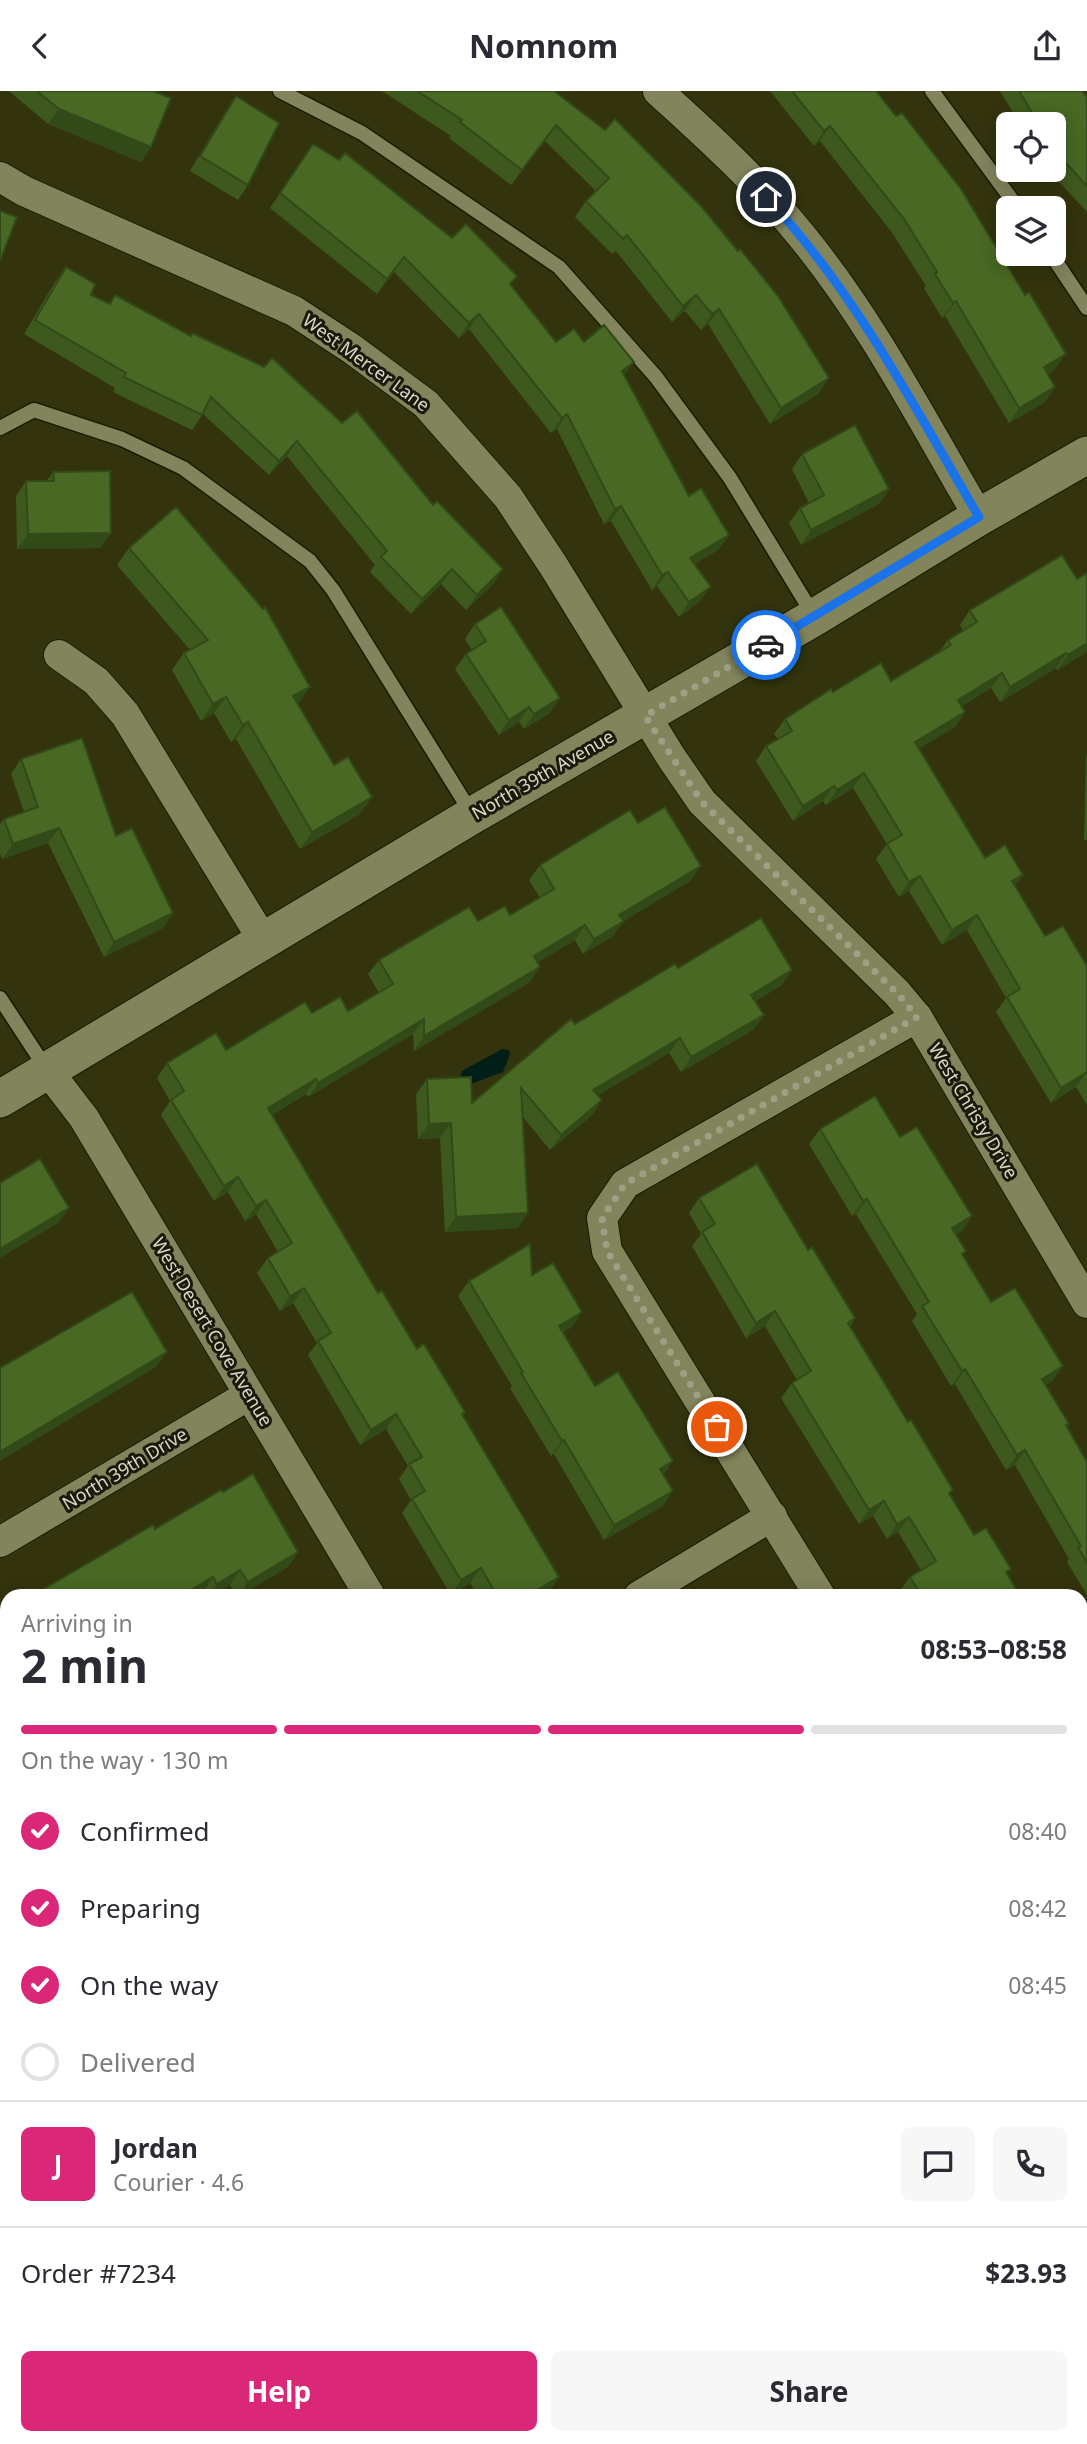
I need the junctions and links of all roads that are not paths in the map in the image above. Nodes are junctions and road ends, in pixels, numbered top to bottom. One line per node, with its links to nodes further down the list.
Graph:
1 (280, 91): 11 (lane)
2 (658, 91): 10 (street)
3 (932, 91): 5 (lane)
4 (0, 177): 13 (street, West Mercer Lane)
5 (1009, 196)
6 (1059, 266): 7 (lane)
7 (1087, 309)
8 (0, 428): 14 (lane)
9 (1087, 455): 10 (street, North 39th Avenue)
10 (979, 517): 11 (street, North 39th Avenue)
11 (815, 617): 13 (street, North 39th Avenue)
12 (59, 655): 15 (street)
13 (645, 716): 14 (street, North 39th Avenue); 17 (street, West Christy Drive)
14 (473, 815): 15 (street, North 39th Avenue)
15 (263, 940): 18 (street, North 39th Avenue)
16 (0, 998): 18 (lane)
17 (917, 1017): 20 (street, West Christy Drive); 22 (street)
18 (48, 1071): 19 (street, North 39th Avenue); 21 (street, West Desert Cove Avenue)
19 (0, 1099)
20 (1087, 1303)
21 (249, 1395): 23 (street, North 39th Drive); 24 (street, West Desert Cove Avenue)
22 (772, 1516): 25 (street); 26 (street)
23 (0, 1542)
24 (366, 1589)
25 (651, 1589)
26 (816, 1589)

